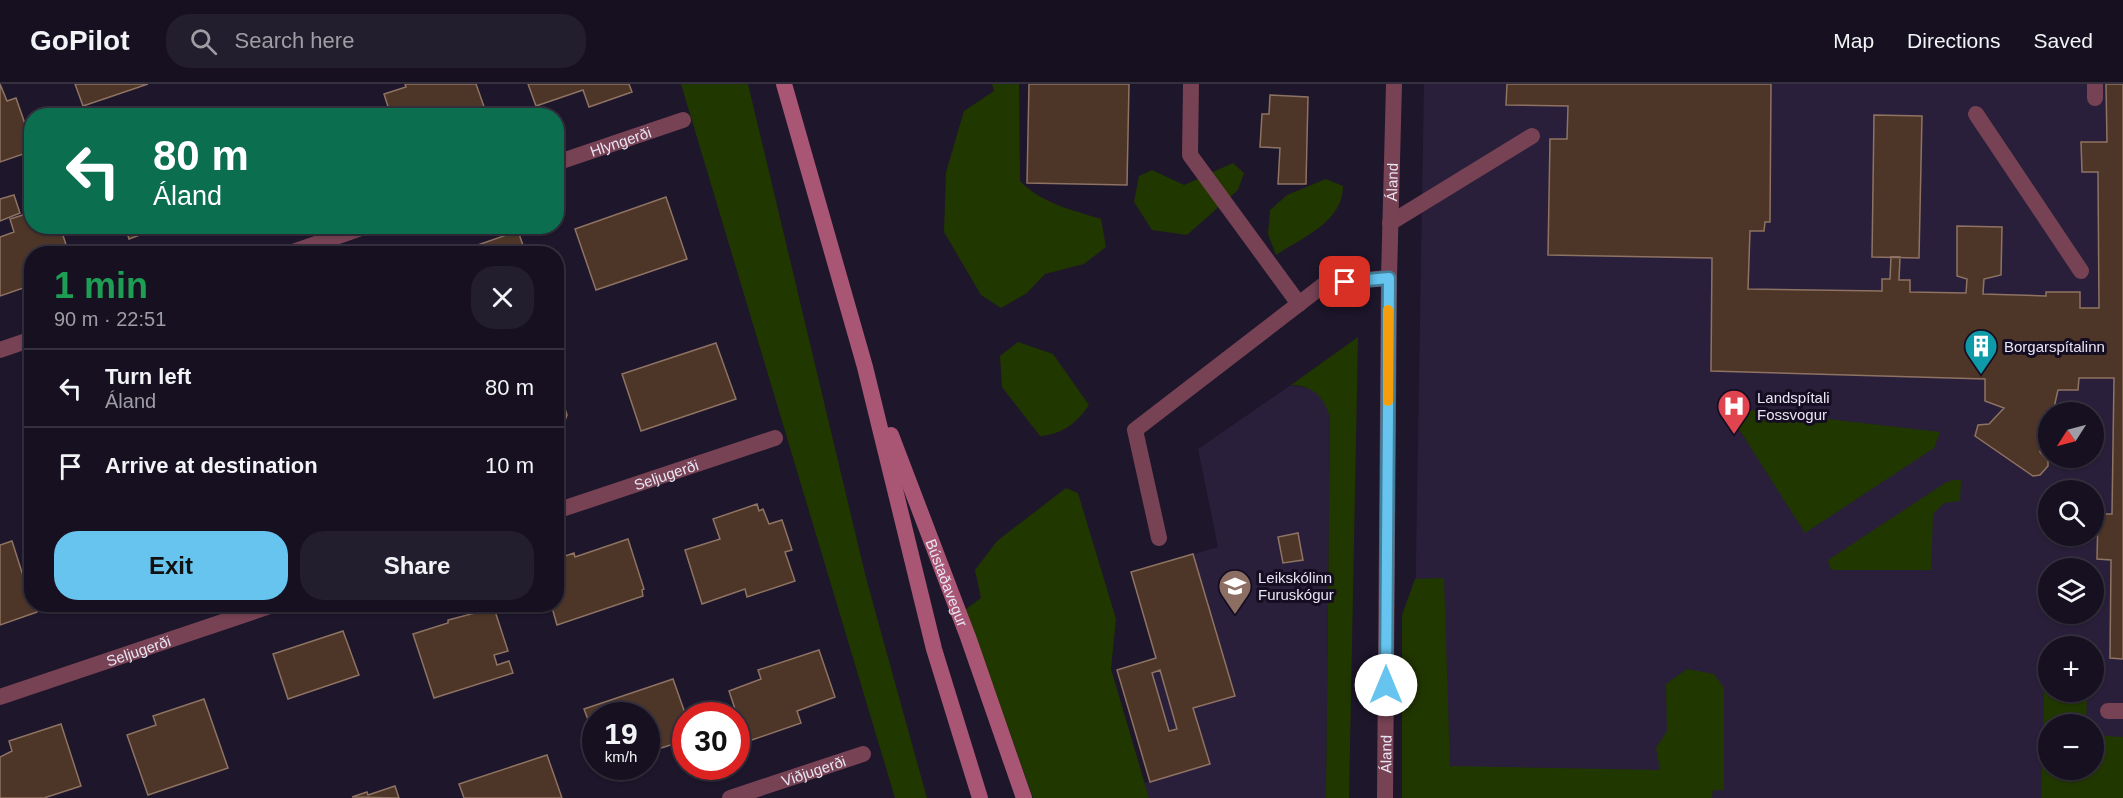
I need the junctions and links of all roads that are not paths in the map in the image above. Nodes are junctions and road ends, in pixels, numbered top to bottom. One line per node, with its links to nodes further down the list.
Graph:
1 (784, 84): 16 (main road, Bústaðavegur)
2 (1191, 84): 13 (street)
3 (1394, 84): 8 (street, Áland)
4 (1976, 114): 11 (street)
5 (683, 120): 7 (street, Hlyngerði)
6 (1532, 136): 8 (street)
7 (564, 160)
8 (1390, 223): 12 (street, Áland)
9 (344, 234): 10 (street)
10 (310, 246)
11 (2081, 271)
12 (1389, 278): 13 (street); 26 (street, Áland)
13 (1299, 304): 19 (street)
14 (24, 342): 15 (street)
15 (0, 350)
16 (865, 367): 24 (main road, Bústaðavegur); 25 (main road, Bústaðavegur)
17 (775, 438): 18 (street, Seljugerði)
18 (564, 508)
19 (1159, 538)
20 (252, 612): 21 (street, Seljugerði)
21 (0, 697)
22 (863, 754): 23 (street, Viðjugerði)
23 (730, 798)
24 (980, 798)
25 (1024, 798)
26 (1385, 798)

